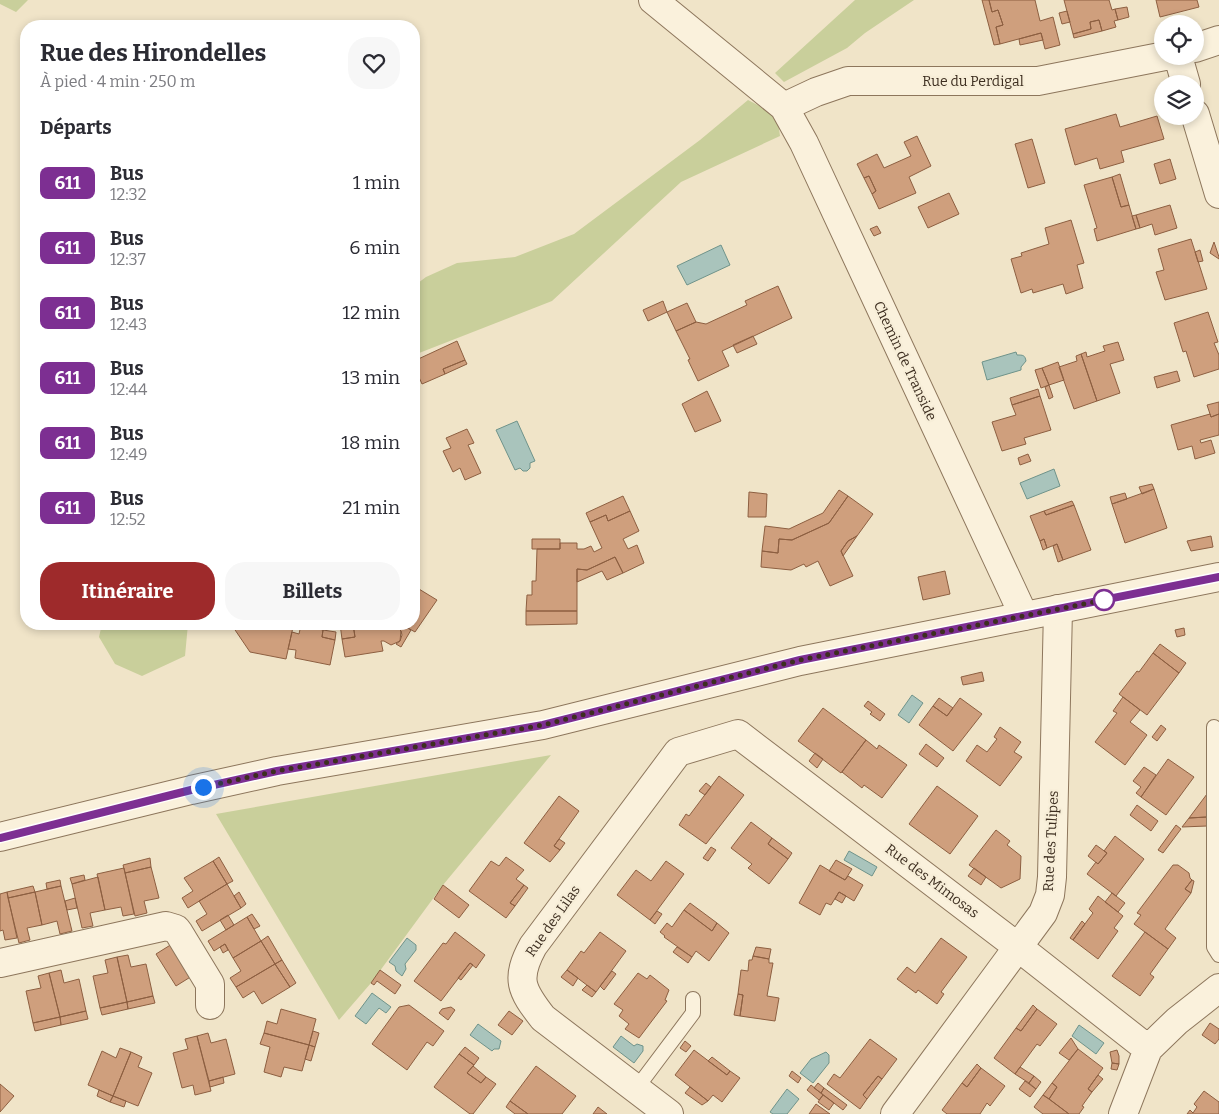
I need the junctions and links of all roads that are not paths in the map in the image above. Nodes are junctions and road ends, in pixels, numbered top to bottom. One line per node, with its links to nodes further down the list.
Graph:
1 (653, 0): 5 (street)
2 (1219, 40): 3 (street)
3 (1204, 45)
4 (1154, 58): 5 (street, Rue du Perdigal)
5 (784, 107): 10 (street, Chemin de Transide)
6 (1198, 125): 7 (street)
7 (1219, 194)
8 (1219, 577): 9 (street)
9 (1058, 609): 10 (street); 14 (street, Rue des Tulipes)
10 (1024, 616): 13 (street)
11 (1214, 727): 15 (lane)
12 (708, 742): 14 (street, Rue des Mimosas); 21 (street, Rue des Lilas)
13 (0, 838)
14 (1018, 947): 20 (street, Rue des Mimosas); 23 (street, Rue des Tulipes)
15 (1219, 955)
16 (0, 963): 19 (street)
17 (1219, 988): 20 (street)
18 (693, 999): 21 (lane)
19 (210, 1005)
20 (1148, 1049): 24 (street)
21 (636, 1089): 22 (street, Rue des Lilas)
22 (670, 1114)
23 (895, 1114)
24 (1123, 1114)

